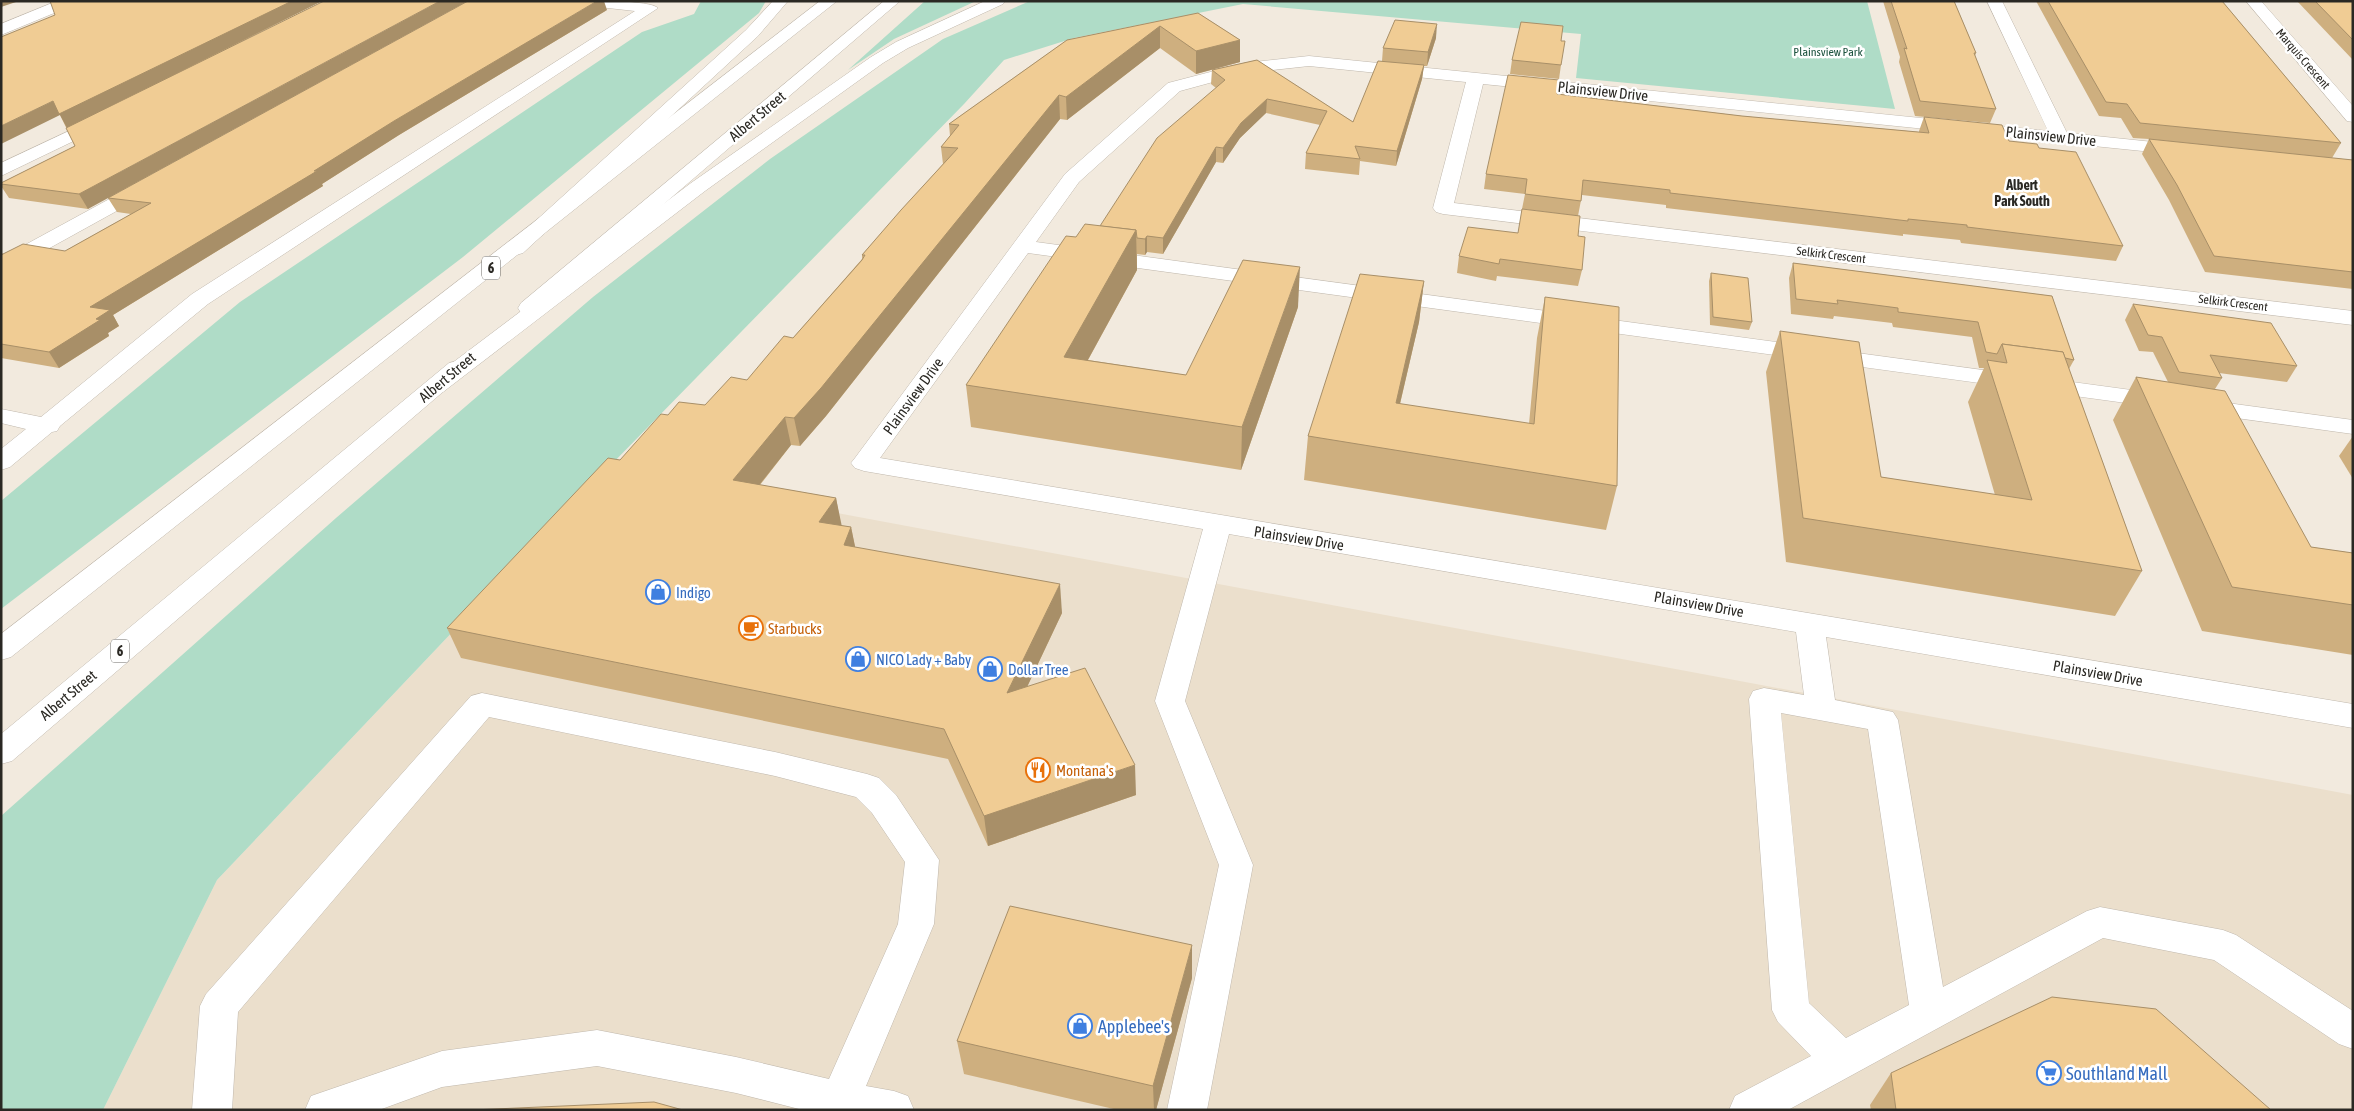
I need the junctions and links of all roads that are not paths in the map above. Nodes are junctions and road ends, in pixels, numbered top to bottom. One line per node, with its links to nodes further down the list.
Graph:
1 (71, 1): 10 (main road)
2 (581, 1): 9 (main road)
3 (781, 1): 19 (main road)
4 (830, 1): 19 (main road, 6)
5 (893, 1): 22 (main road, Albert Street / 6)
6 (998, 1): 22 (main road)
7 (1994, 1): 14 (main road)
8 (2253, 1): 13 (main road, Marquis Crescent)
9 (646, 5): 24 (main road)
10 (1, 30)
11 (1476, 78): 14 (main road, Plainsview Drive); 18 (main road, Plainsview Drive); 21 (main road, Selkirk Crescent)
12 (117, 113): 16 (main road)
13 (2353, 117)
14 (2060, 137): 15 (main road, Plainsview Drive)
15 (2206, 152)
16 (1, 170)
17 (156, 182): 20 (main road)
18 (1023, 246): 25 (main road); 27 (main road, Plainsview Drive)
19 (516, 249): 29 (main road, 6)
20 (1, 267)
21 (2353, 318)
22 (434, 387): 32 (main road, Albert Street / 6)
23 (1, 416): 24 (main road)
24 (48, 426): 26 (main road)
25 (2353, 427)
26 (1, 462)
27 (1218, 524): 28 (main road, Plainsview Drive); 40 (main road)
28 (1810, 623): 30 (main road); 31 (main road, Plainsview Drive)
29 (1, 650)
30 (1821, 710): 33 (main road); 35 (main road)
31 (2353, 716)
32 (1, 752)
33 (1930, 1014): 34 (main road); 35 (main road)
34 (2353, 1032)
35 (1841, 1060): 41 (main road)
36 (840, 1100): 37 (main road); 38 (main road); 39 (main road)
37 (212, 1110)
38 (325, 1110)
39 (894, 1110)
40 (1187, 1110)
41 (1750, 1110)

